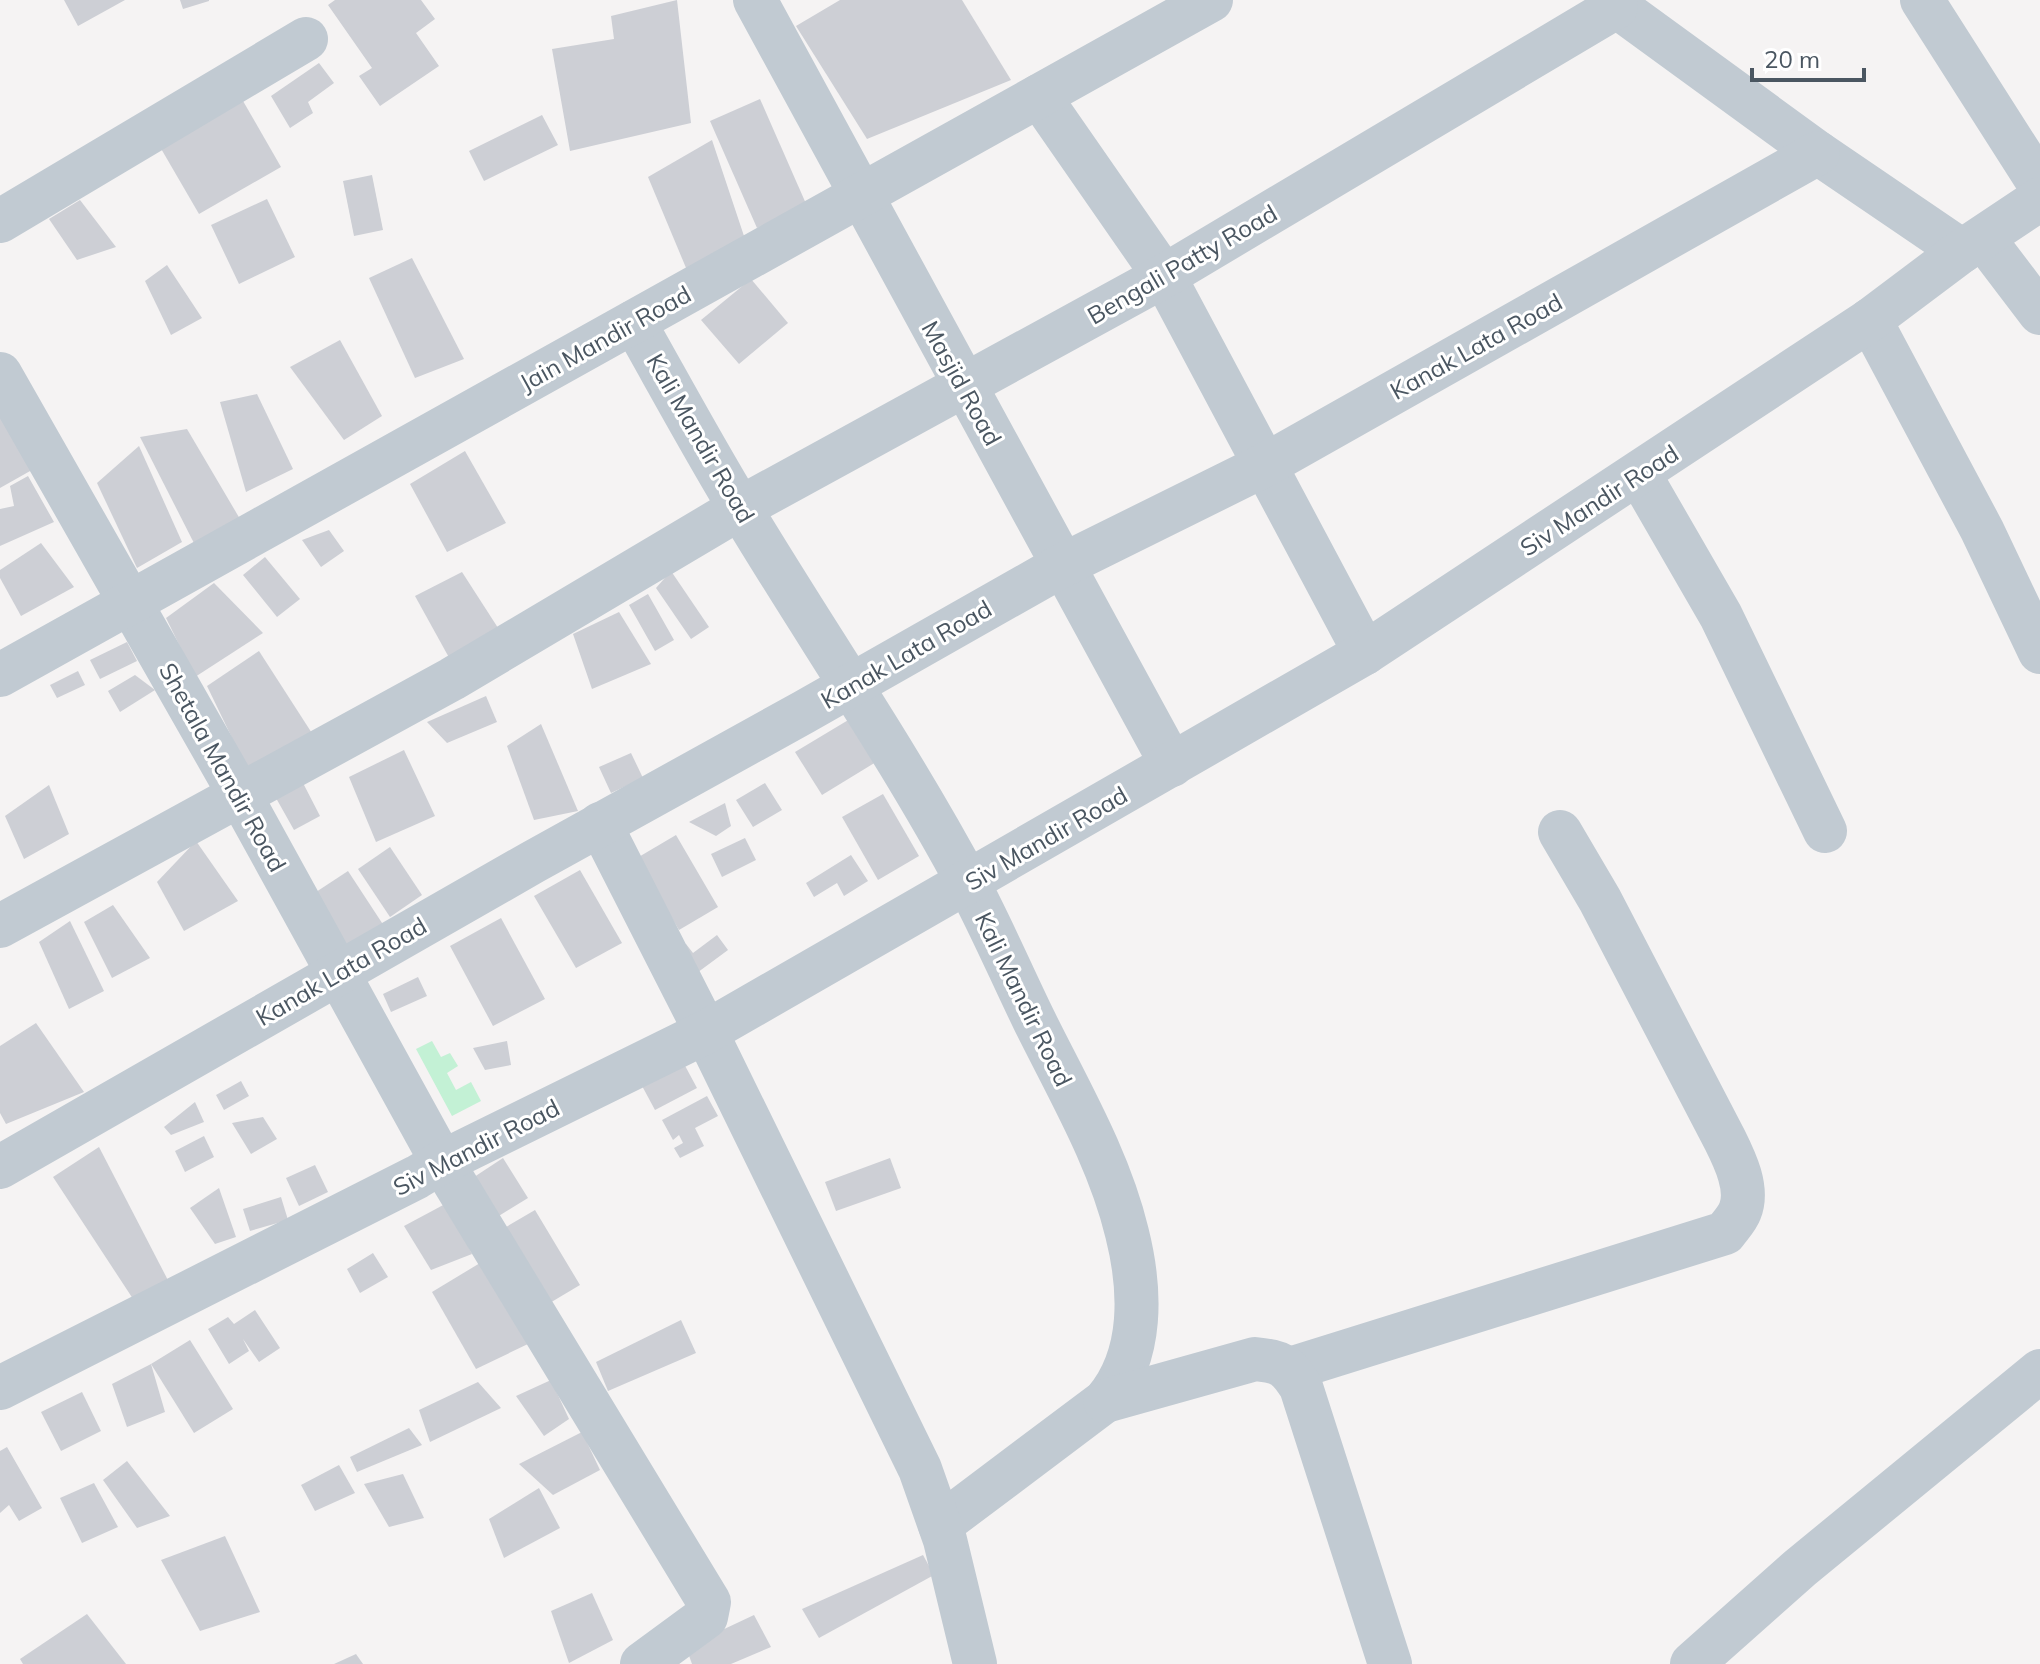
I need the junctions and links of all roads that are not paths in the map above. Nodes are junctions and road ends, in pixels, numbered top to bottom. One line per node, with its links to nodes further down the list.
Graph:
1 (755, 0): 9 (street, Masjid Road)
2 (1211, 0): 6 (street, Jain Mandir Road)
3 (1922, 0): 8 (street)
4 (1612, 3): 7 (street); 13 (street, Bengali Patty Road)
5 (306, 39): 11 (street)
6 (1039, 96): 9 (street, Jain Mandir Road); 13 (street)
7 (1818, 153): 12 (street); 19 (street, Kanak Lata Road)
8 (2040, 185)
9 (861, 196): 16 (street, Jain Mandir Road); 18 (street, Masjid Road)
10 (2040, 199): 12 (street, Siv Mandir Road)
11 (0, 221)
12 (1972, 244): 14 (street); 15 (street, Siv Mandir Road)
13 (1164, 276): 18 (street, Bengali Patty Road); 19 (street)
14 (2040, 313)
15 (1870, 320): 20 (street, Siv Mandir Road); 24 (street)
16 (634, 322): 21 (street, Kali Mandir Road); 23 (street, Jain Mandir Road)
17 (0, 374): 23 (street, Shetala Mandir Road)
18 (963, 386): 21 (street, Bengali Patty Road); 22 (street, Masjid Road)
19 (1265, 465): 22 (street, Kanak Lata Road); 25 (street)
20 (1639, 474): 25 (street, Siv Mandir Road); 31 (street)
21 (740, 508): 27 (street, Kali Mandir Road); 29 (street, Bengali Patty Road)
22 (1063, 565): 27 (street, Kanak Lata Road); 28 (street, Masjid Road)
23 (131, 601): 26 (street, Jain Mandir Road); 29 (street, Shetala Mandir Road)
24 (2040, 652)
25 (1365, 653): 28 (street, Siv Mandir Road)
26 (0, 675)
27 (852, 685): 30 (street, Kanak Lata Road); 33 (street, Kali Mandir Road)
28 (1172, 765): 33 (street, Siv Mandir Road)
29 (241, 797): 34 (street, Bengali Patty Road); 35 (street, Shetala Mandir Road)
30 (600, 824): 35 (street, Kanak Lata Road); 36 (street)
31 (1825, 831)
32 (1560, 832): 39 (street)
33 (968, 883): 36 (street, Siv Mandir Road); 42 (street, Kali Mandir Road)
34 (0, 926)
35 (337, 973): 37 (street, Shetala Mandir Road); 38 (street, Kanak Lata Road)
36 (706, 1032): 37 (street, Siv Mandir Road); 43 (street)
37 (442, 1162): 41 (street, Siv Mandir Road); 44 (street, Shetala Mandir Road)
38 (0, 1167)
39 (1290, 1369): 42 (street); 46 (street)
40 (2040, 1371): 47 (street)
41 (0, 1388)
42 (1105, 1401): 43 (street, Kali Mandir Road)
43 (940, 1525): 45 (street)
44 (642, 1664)
45 (975, 1664)
46 (1390, 1664)
47 (1692, 1664)

